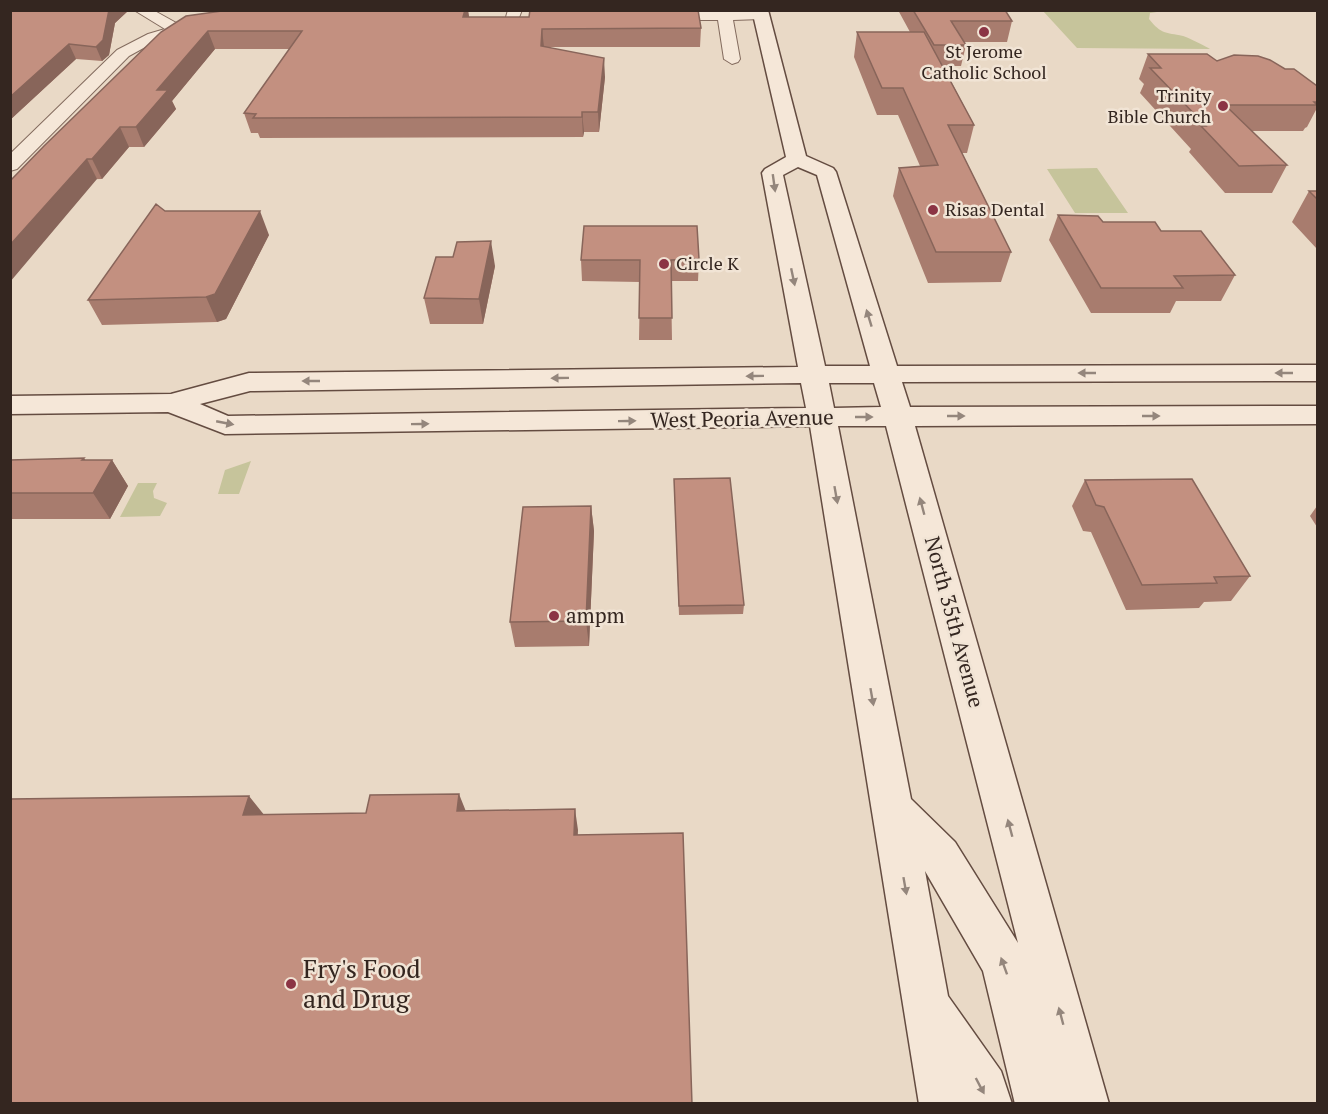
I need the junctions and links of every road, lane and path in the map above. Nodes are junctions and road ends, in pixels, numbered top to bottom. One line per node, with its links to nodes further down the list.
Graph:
1 (141, 10): 6 (street)
2 (725, 13): 3 (street); 4 (street); 7 (street)
3 (761, 13): 8 (main road)
4 (643, 16)
5 (214, 22): 6 (street)
6 (178, 30): 9 (street)
7 (732, 59)
8 (797, 159): 11 (main road, one-way to 11); 12 (main road, North 35th Avenue, one-way to 8)
9 (10, 165)
10 (1317, 373): 12 (main road, West Peoria Avenue, one-way to 12)
11 (814, 375): 12 (main road, West Peoria Avenue); 13 (main road, West Peoria Avenue, one-way to 13); 16 (main road)
12 (892, 395): 15 (main road, West Peoria Avenue, one-way to 15); 16 (main road, West Peoria Avenue, one-way to 12); 22 (main road, North 35th Avenue, one-way to 12)
13 (171, 403): 14 (main road, West Peoria Avenue); 16 (main road, West Peoria Avenue, one-way to 16)
14 (10, 405)
15 (1317, 415)
16 (822, 417): 17 (main road, one-way to 17)
17 (891, 808): 18 (main road, one-way to 18); 21 (main road, one-way to 17)
18 (926, 1002): 19 (main road); 20 (main road, one-way to 20)
19 (944, 1104)
20 (987, 1104)
21 (1040, 1104)
22 (1084, 1104)

